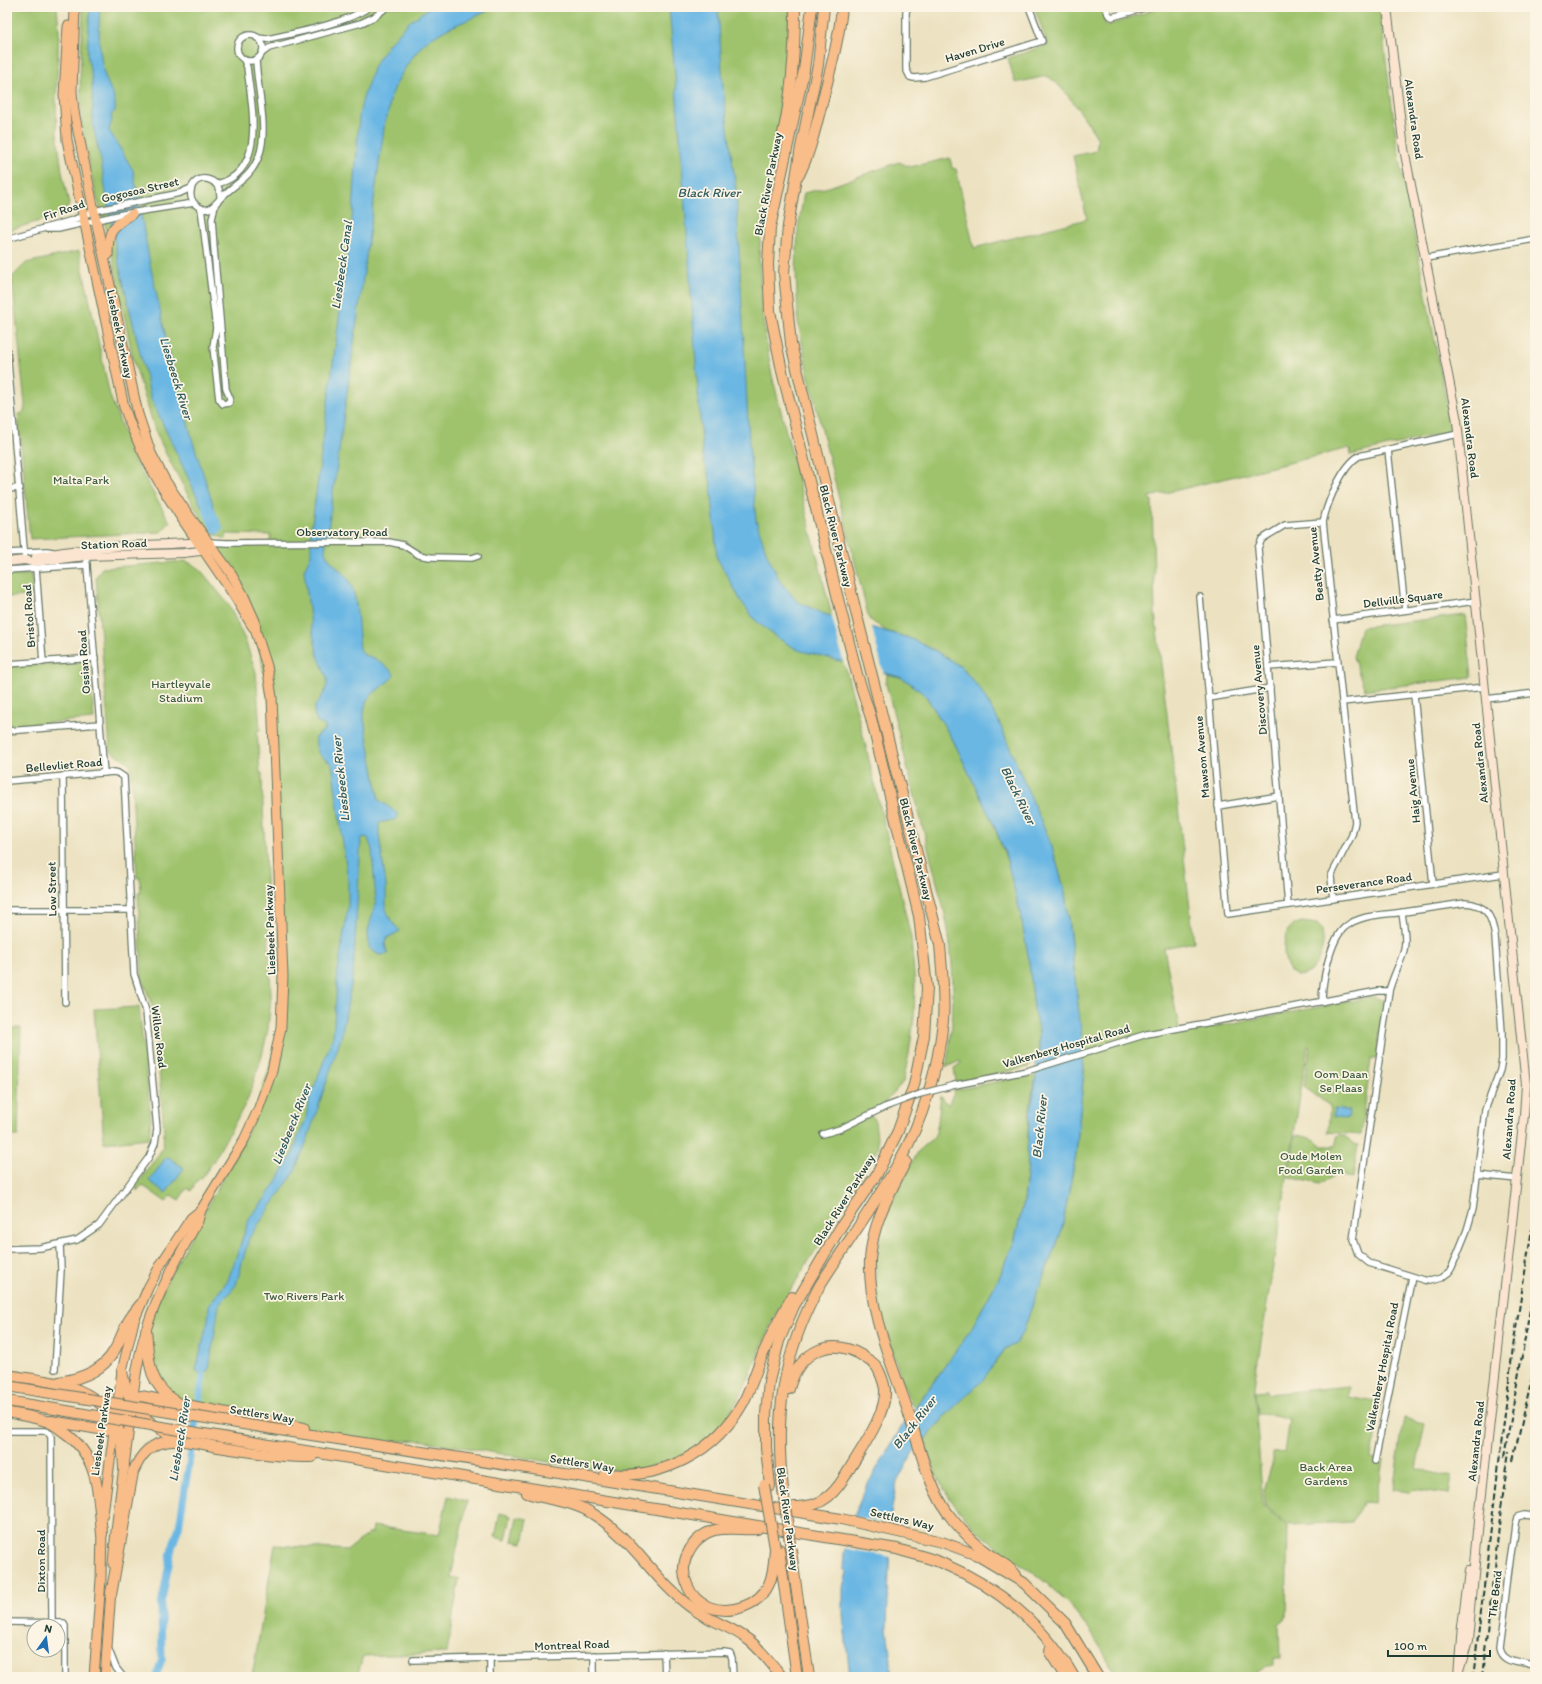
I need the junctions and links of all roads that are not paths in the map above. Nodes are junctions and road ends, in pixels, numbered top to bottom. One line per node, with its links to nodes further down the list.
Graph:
1 (69, 7): 27 (main road, Liesbeek Parkway)
2 (74, 7): 26 (main road, Liesbeek Parkway)
3 (369, 7): 14 (street)
4 (387, 7): 15 (street)
5 (795, 7): 28 (highway)
6 (812, 7): 28 (highway, Black River Parkway)
7 (824, 7): 19 (highway, Black River Parkway)
8 (842, 7): 19 (highway)
9 (908, 7): 10 (street, Haven Drive)
10 (1029, 7)
11 (1106, 7): 12 (street)
12 (1148, 7)
13 (1387, 7): 31 (street, Alexandra Road)
14 (257, 38): 15 (street); 16 (street)
15 (262, 53): 17 (street)
16 (244, 60): 17 (street); 18 (street)
17 (256, 60): 21 (street)
18 (217, 184): 20 (street); 21 (street)
19 (794, 184): 88 (highway, Black River Parkway)
20 (192, 188): 22 (street); 26 (street, Gogosoa Street)
21 (220, 198): 23 (street)
22 (194, 203): 24 (street); 25 (street, Gogosoa Street)
23 (215, 206): 24 (street); 24 (street)
24 (201, 208)
25 (132, 214): 26 (street, Gogosoa Street); 32 (main road)
26 (95, 216): 27 (street, Fir Road); 27 (street, Fir Road); 32 (main road, Liesbeek Parkway)
27 (83, 220): 29 (street, Fir Road); 40 (main road, Liesbeek Parkway)
28 (770, 228): 93 (highway, Black River Parkway)
29 (7, 239)
30 (1535, 239): 31 (street)
31 (1426, 258): 35 (street, Alexandra Road)
32 (108, 272): 42 (main road, Liesbeek Parkway)
33 (7, 350): 34 (street)
34 (10, 418): 37 (street)
35 (1458, 434): 36 (street, Beatty Avenue); 52 (street, Alexandra Road)
36 (1388, 450): 39 (street, Beatty Avenue); 53 (street)
37 (20, 488): 38 (street); 45 (street)
38 (7, 489)
39 (1323, 522): 54 (street, Beatty Avenue); 60 (street, Discovery Avenue)
40 (197, 543): 42 (street, Station Road); 43 (main road, Liesbeek Parkway); 47 (street, Station Road)
41 (227, 543): 42 (street, Observatory Road); 42 (street, Observatory Road); 46 (street, Observatory Road)
42 (211, 546): 43 (street, Station Road); 55 (main road, Liesbeek Parkway)
43 (203, 552): 47 (street, Station Road); 55 (main road, Liesbeek Parkway)
44 (7, 553): 45 (street)
45 (25, 556): 47 (street, Station Road); 47 (street, Station Road); 48 (street, Station Road)
46 (478, 556)
47 (86, 557): 49 (street); 56 (street, Ossian Road)
48 (7, 562)
49 (36, 568): 50 (street); 57 (street, Bristol Road)
50 (7, 570)
51 (1200, 597): 65 (street, Mawson Avenue)
52 (1476, 601): 53 (street, Dellville Square); 61 (street, Alexandra Road)
53 (1405, 610): 54 (street, Dellville Square)
54 (1333, 620): 58 (street, Beatty Avenue)
55 (256, 632): 92 (main road, Liesbeek Parkway)
56 (95, 658): 57 (street); 68 (street, Ossian Road)
57 (43, 662): 59 (street)
58 (1337, 662): 60 (street); 67 (street, Beatty Avenue)
59 (7, 664)
60 (1268, 667): 62 (street, Discovery Avenue)
61 (1485, 687): 64 (street); 66 (street, Alexandra Road)
62 (1270, 688): 65 (street); 74 (street, Discovery Avenue)
63 (1535, 693): 66 (street)
64 (1414, 695): 67 (street); 77 (street, Haig Avenue)
65 (1209, 698): 75 (street, Mawson Avenue)
66 (1486, 699): 76 (street, Alexandra Road)
67 (1342, 702): 78 (street, Beatty Avenue)
68 (100, 724): 69 (street); 70 (street, Ossian Road)
69 (7, 731)
70 (104, 773): 71 (street, Bellevliet Road); 72 (street, Bellevliet Road)
71 (121, 775): 82 (street, Willow Road)
72 (62, 776): 73 (street, Bellevliet Road); 81 (street, Low Street)
73 (7, 781)
74 (1279, 796): 75 (street); 79 (street, Discovery Avenue)
75 (1218, 806): 84 (street, Mawson Avenue)
76 (1504, 874): 77 (street, Perseverance Road); 91 (street, Alexandra Road)
77 (1433, 884): 78 (street, Perseverance Road)
78 (1333, 899): 79 (street, Perseverance Road)
79 (1288, 905): 84 (street, Perseverance Road)
80 (7, 910): 81 (street)
81 (64, 910): 82 (street); 86 (street, Low Street)
82 (131, 910): 94 (street, Willow Road)
83 (1402, 912): 85 (street); 87 (street); 90 (street)
84 (1228, 914)
85 (1389, 991): 87 (street, Valkenberg Hospital Road); 96 (street)
86 (65, 1002)
87 (1322, 1002): 89 (street, Valkenberg Hospital Road, bridge)
88 (935, 1070): 117 (highway, Black River Parkway); 124 (highway)
89 (823, 1134)
90 (1478, 1175): 91 (street); 96 (street)
91 (1516, 1179): 137 (street, Alexandra Road)
92 (201, 1210): 97 (main road, Liesbeek Parkway); 98 (main road, Liesbeek Parkway)
93 (840, 1228): 116 (highway); 123 (highway, Black River Parkway)
94 (60, 1244): 95 (street); 99 (street)
95 (7, 1249)
96 (1412, 1277): 114 (street, Valkenberg Hospital Road)
97 (140, 1305): 100 (main road, Liesbeek Parkway); 102 (highway)
98 (146, 1330): 105 (main road, Liesbeek Parkway); 106 (highway)
99 (56, 1369)
100 (122, 1371): 105 (highway); 109 (main road, Liesbeek Parkway)
101 (7, 1375): 102 (highway)
102 (53, 1383): 109 (highway)
103 (7, 1386): 112 (highway, Settlers Way, bridge)
104 (7, 1402): 113 (highway, bridge)
105 (132, 1404): 106 (highway); 109 (highway); 111 (highway); 115 (main road, Liesbeek Parkway)
106 (183, 1404): 112 (highway)
107 (7, 1412): 108 (highway)
108 (24, 1416): 109 (highway); 122 (highway)
109 (115, 1421): 115 (highway); 122 (main road, Liesbeek Parkway)
110 (7, 1431): 126 (street, Dixton Road)
111 (182, 1441): 113 (highway); 125 (highway)
112 (364, 1443): 116 (highway, Settlers Way)
113 (342, 1457): 118 (highway)
114 (1375, 1461)
115 (124, 1468): 125 (main road, Liesbeek Parkway)
116 (578, 1476): 119 (highway, Settlers Way)
117 (781, 1477): 119 (highway); 148 (highway, Black River Parkway, bridge)
118 (488, 1481): 121 (highway); 146 (highway)
119 (756, 1505): 124 (highway, Settlers Way)
120 (1535, 1516): 136 (street, The Bend)
121 (769, 1527): 123 (highway); 129 (highway)
122 (102, 1534): 139 (main road, Liesbeek Parkway)
123 (777, 1549): 147 (highway, Black River Parkway)
124 (1024, 1583): 151 (highway, Settlers Way)
125 (111, 1595): 130 (main road, Liesbeek Parkway)
126 (52, 1618)
127 (7, 1622): 128 (street)
128 (26, 1622)
129 (1037, 1628): 149 (highway); 150 (highway)
130 (108, 1648): 140 (main road, Liesbeek Parkway); 141 (street)
131 (664, 1653): 132 (street, Montreal Road); 144 (street); 145 (street, Montreal Road)
132 (594, 1655): 134 (street, Montreal Road); 143 (street)
133 (65, 1658): 138 (street)
134 (490, 1658): 135 (street, Montreal Road); 142 (street)
135 (414, 1660)
136 (1535, 1667)
137 (1459, 1674)
138 (65, 1677)
139 (94, 1677)
140 (106, 1677)
141 (123, 1677)
142 (490, 1677)
143 (594, 1677)
144 (665, 1677)
145 (733, 1677)
146 (782, 1677)
147 (797, 1677)
148 (809, 1677)
149 (1064, 1677)
150 (1074, 1677)
151 (1098, 1677)

